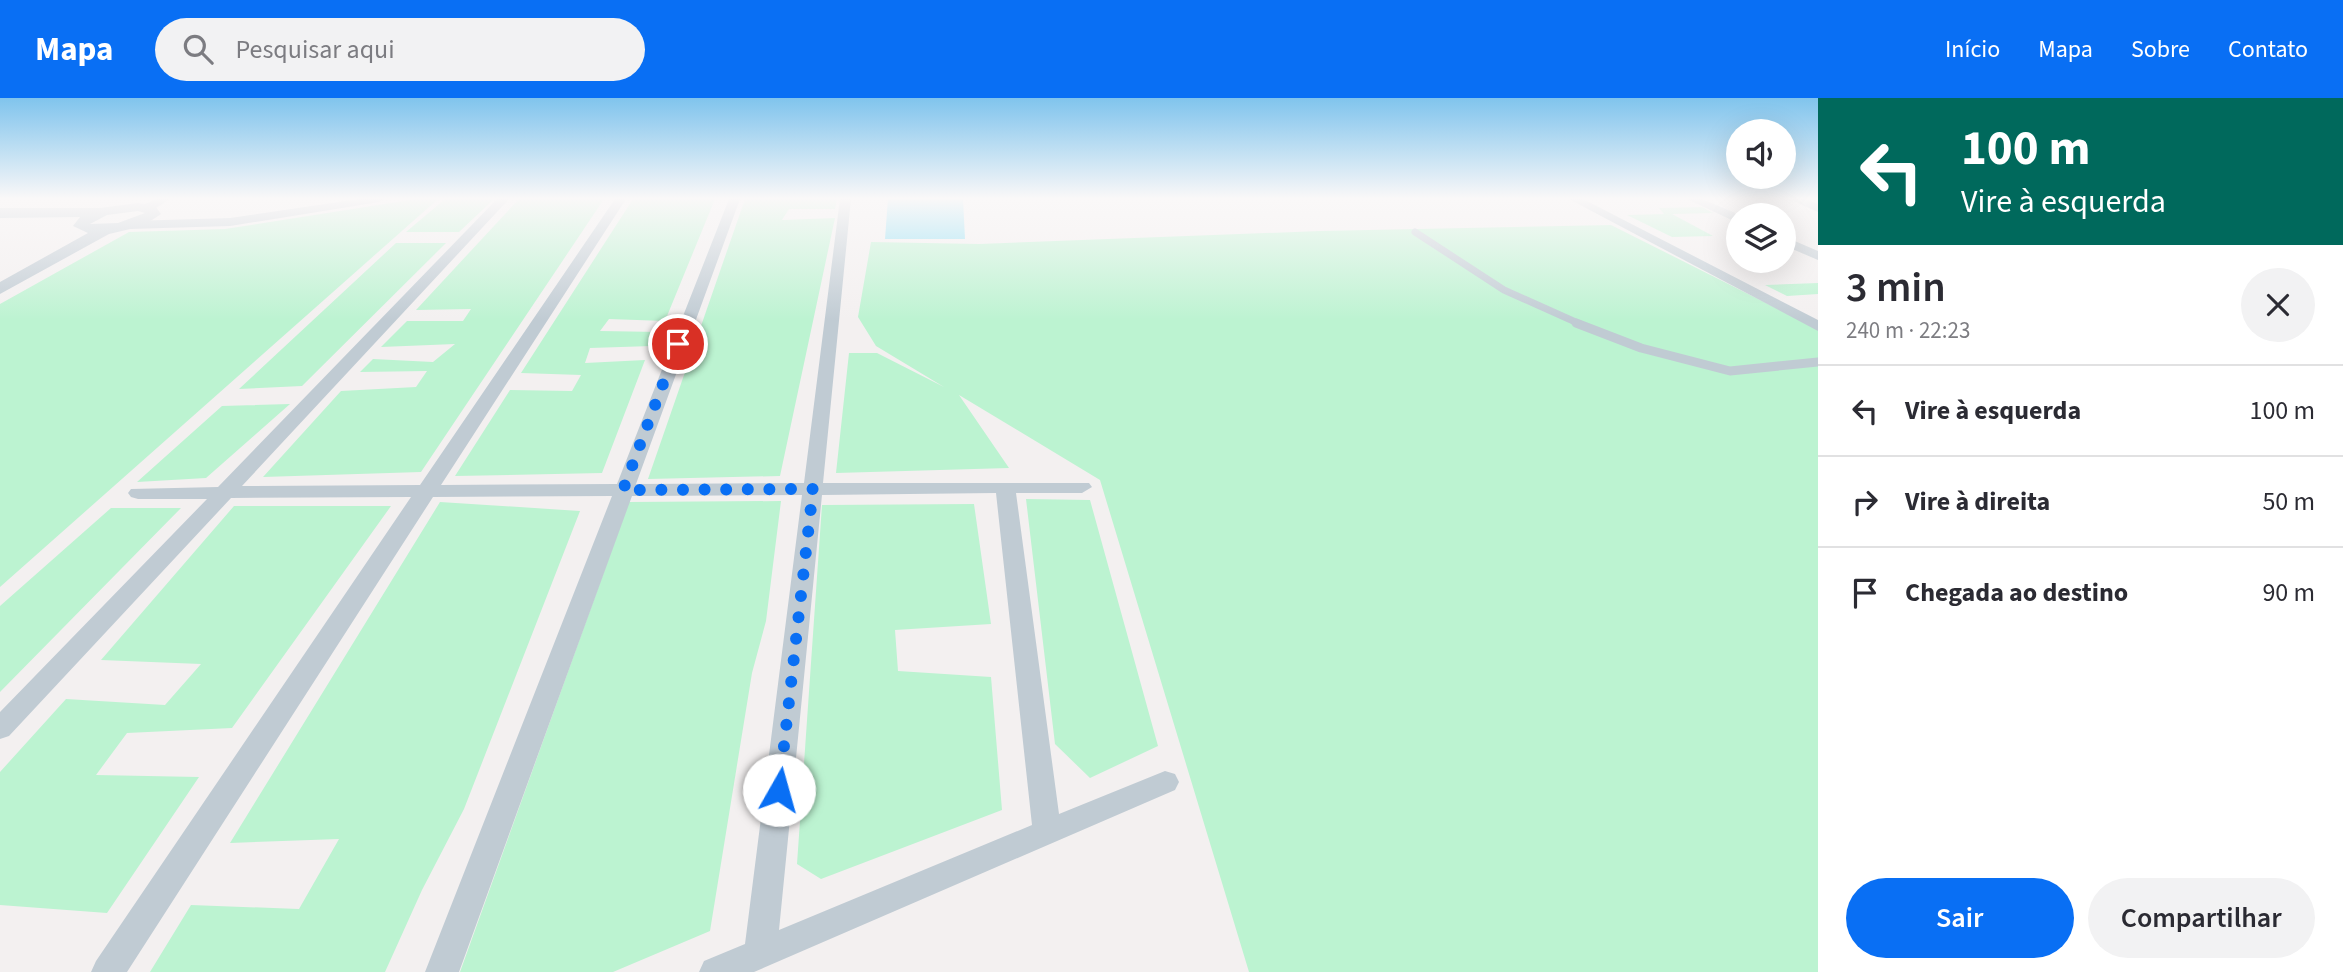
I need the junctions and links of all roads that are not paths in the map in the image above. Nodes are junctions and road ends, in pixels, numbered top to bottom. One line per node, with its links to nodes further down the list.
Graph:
1 (63, 240): 11 (street)
2 (75, 240): 12 (street)
3 (463, 240): 20 (street)
4 (592, 240): 19 (street)
5 (718, 240): 18 (street)
6 (841, 240): 17 (street)
7 (1427, 240): 14 (lane)
8 (1654, 240): 13 (street)
9 (1796, 246): 10 (street)
10 (1818, 256)
11 (0, 278)
12 (0, 289)
13 (1818, 326)
14 (1818, 362)
15 (1005, 488): 16 (street); 17 (street); 24 (street)
16 (1082, 488)
17 (813, 489): 18 (street); 25 (street)
18 (623, 490): 19 (street); 27 (street)
19 (426, 491): 20 (street); 26 (street)
20 (224, 492): 21 (street); 22 (street)
21 (138, 493)
22 (0, 729)
23 (1165, 782): 24 (street)
24 (1047, 832): 25 (street)
25 (760, 954): 28 (street)
26 (108, 972)
27 (442, 972)
28 (716, 972)

